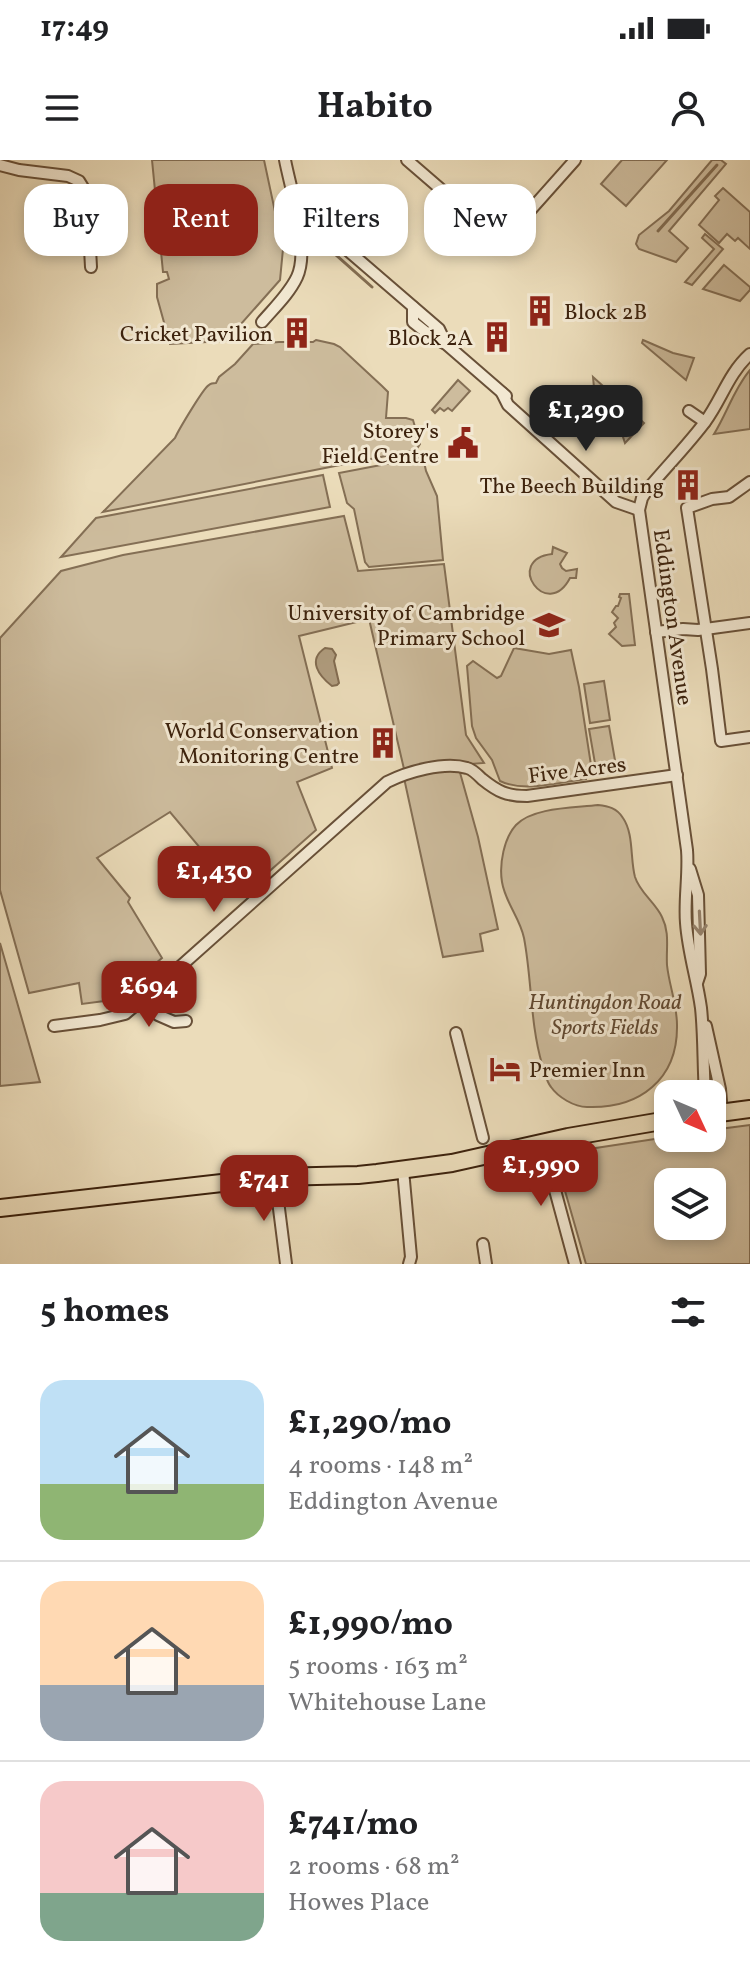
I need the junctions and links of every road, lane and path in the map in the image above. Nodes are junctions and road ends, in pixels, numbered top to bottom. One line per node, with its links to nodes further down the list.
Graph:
1 (285, 160): 5 (street)
2 (407, 160): 3 (street)
3 (575, 160)
4 (0, 165): 8 (street)
5 (290, 184)
6 (302, 256): 9 (street)
7 (354, 256): 14 (street, Eddington Avenue)
8 (91, 267)
9 (262, 322)
10 (750, 354): 12 (street)
11 (689, 411): 12 (street)
12 (705, 422): 14 (street)
13 (750, 482): 16 (street)
14 (639, 510): 17 (street, Eddington Avenue)
15 (750, 623): 16 (street)
16 (706, 629): 17 (street); 18 (street)
17 (656, 632): 19 (street, Eddington Avenue)
18 (750, 737)
19 (677, 775): 20 (street, Five Acres); 21 (street, Eddington Avenue)
20 (154, 990): 22 (street); 23 (street, Five Acres)
21 (701, 1009): 25 (street, Eddington Avenue); 26 (street, Eddington Avenue)
22 (186, 1021)
23 (54, 1026)
24 (456, 1033): 30 (street)
25 (704, 1080)
26 (718, 1080)
27 (750, 1109): 28 (main road)
28 (726, 1113)
29 (654, 1122): 31 (main road)
30 (483, 1138)
31 (542, 1142): 32 (main road); 39 (street)
32 (403, 1170): 33 (main road); 36 (street)
33 (275, 1177): 34 (main road); 37 (street)
34 (0, 1208)
35 (483, 1244): 38 (street)
36 (412, 1262)
37 (286, 1264)
38 (486, 1264)
39 (575, 1264)

